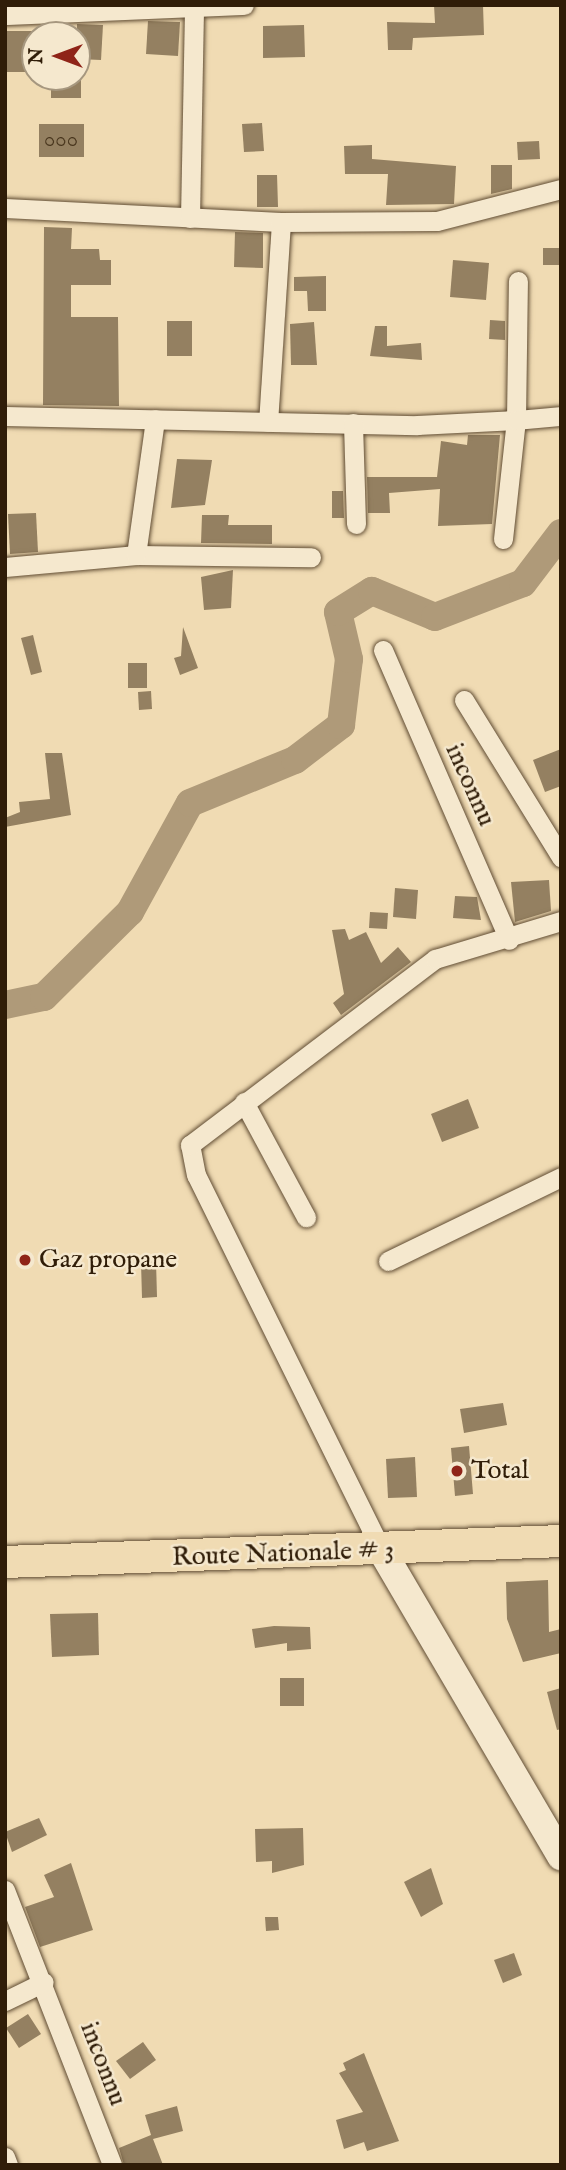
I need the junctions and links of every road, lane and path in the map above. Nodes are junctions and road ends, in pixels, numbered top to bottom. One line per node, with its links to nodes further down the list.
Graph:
1 (235, 6): 2 (street)
2 (194, 8): 3 (street); 6 (street)
3 (5, 15)
4 (561, 189): 7 (street)
5 (5, 208): 6 (street)
6 (190, 218): 7 (street)
7 (281, 222): 13 (street)
8 (517, 281): 12 (street)
9 (5, 416): 11 (street)
10 (561, 416): 12 (street)
11 (155, 419): 13 (street); 17 (street)
12 (516, 420): 14 (street); 16 (street)
13 (268, 422): 14 (street)
14 (352, 423): 15 (street)
15 (356, 524)
16 (503, 540)
17 (136, 555): 18 (street); 19 (street)
18 (311, 557)
19 (5, 567)
20 (383, 650): 24 (street, inconnu)
21 (464, 700): 22 (street, inconnu)
22 (561, 857)
23 (561, 921): 24 (street)
24 (509, 940): 25 (street)
25 (244, 1102): 27 (street); 30 (street)
26 (561, 1177): 28 (street)
27 (306, 1217)
28 (388, 1261)
29 (561, 1541): 30 (main road, Route Nationale # 3)
30 (382, 1551): 31 (main road, Route Nationale # 3); 32 (main road)
31 (5, 1562)
32 (561, 1856)
33 (5, 1891): 34 (street, inconnu)
34 (44, 1982): 35 (street); 38 (street, inconnu)
35 (5, 2001)
36 (5, 2157): 37 (street)
37 (8, 2165)
38 (112, 2165)

